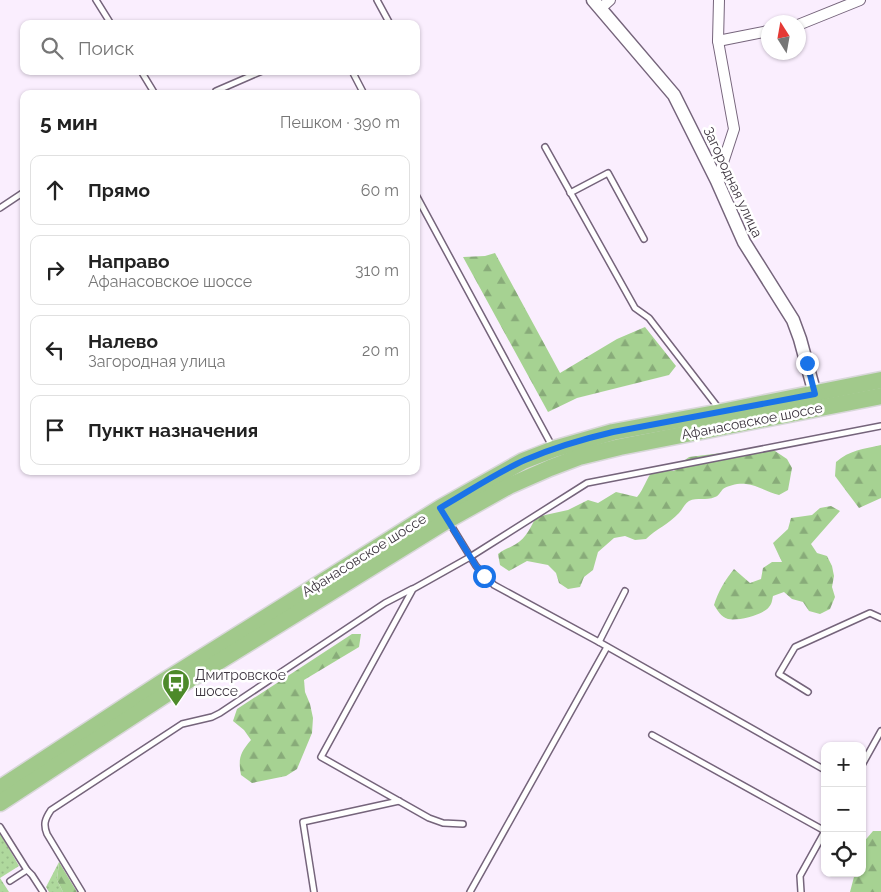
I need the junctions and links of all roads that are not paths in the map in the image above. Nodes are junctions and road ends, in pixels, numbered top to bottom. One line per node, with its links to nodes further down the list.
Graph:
1 (96, 0): 6 (lane)
2 (377, 0): 7 (lane)
3 (719, 0): 10 (street)
4 (860, 0): 8 (street)
5 (602, 3): 18 (street, Загородная улица)
6 (108, 20)
7 (388, 20)
8 (806, 22)
9 (761, 32): 10 (street)
10 (718, 41): 18 (street)
11 (143, 75): 14 (lane)
12 (253, 75): 15 (lane)
13 (354, 75): 16 (lane)
14 (153, 90)
15 (218, 90)
16 (362, 90)
17 (545, 147): 19 (lane)
18 (717, 181): 25 (street, Загородная улица)
19 (570, 193): 23 (lane); 27 (lane)
20 (20, 195): 22 (lane)
21 (420, 207): 29 (lane)
22 (0, 208)
23 (644, 239)
24 (881, 380): 25 (main road, Афанасовское шоссе)
25 (815, 394): 27 (main road, Афанасовское шоссе)
26 (881, 396): 30 (main road, Афанасовское шоссе)
27 (722, 412): 29 (main road, Афанасовское шоссе)
28 (881, 426): 31 (lane)
29 (554, 449): 30 (main road, Афанасовское шоссе)
30 (444, 514): 31 (lane); 42 (main road, Афанасовское шоссе)
31 (470, 557): 32 (lane); 35 (lane)
32 (413, 589): 43 (lane); 52 (lane)
33 (625, 591): 35 (lane)
34 (881, 618): 37 (lane)
35 (600, 642): 36 (lane)
36 (607, 647): 41 (lane); 54 (lane)
37 (808, 692)
38 (881, 731): 40 (lane)
39 (652, 736): 47 (lane)
40 (866, 758)
41 (821, 768)
42 (3, 796): 44 (main road)
43 (399, 801): 45 (lane); 53 (lane)
44 (0, 812)
45 (463, 824)
46 (0, 827): 49 (lane)
47 (821, 829)
48 (824, 832): 55 (lane)
49 (27, 870): 50 (lane); 51 (lane)
50 (10, 881)
51 (43, 892)
52 (82, 892)
53 (314, 892)
54 (470, 892)
55 (801, 892)

